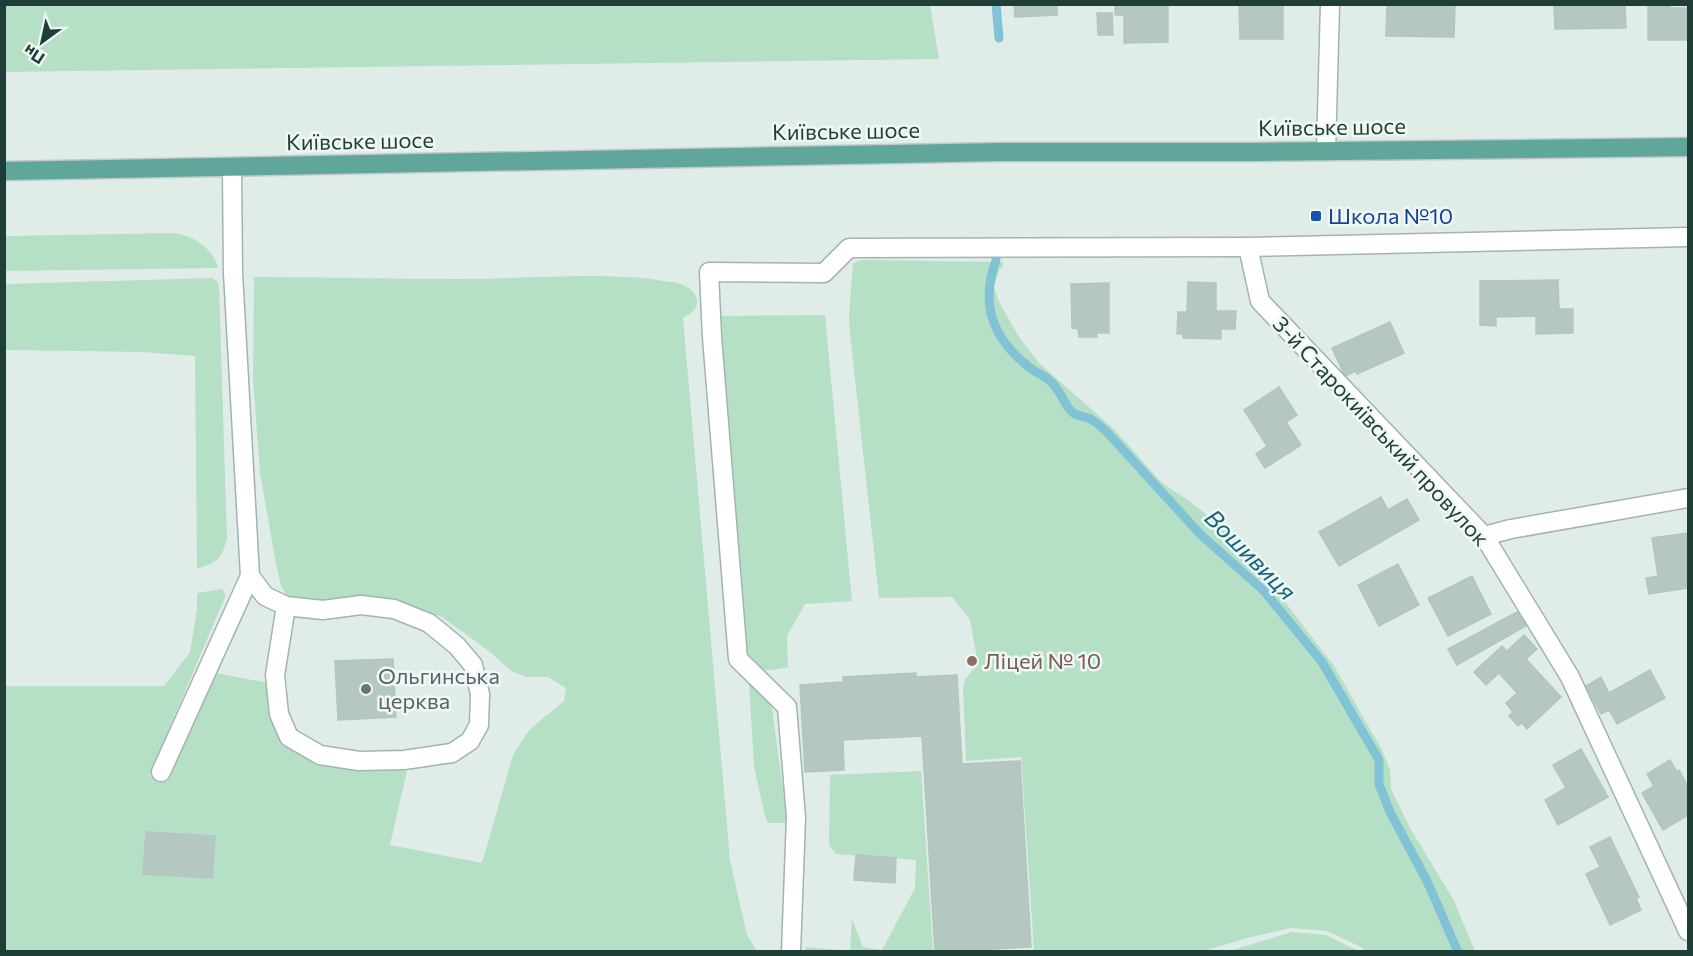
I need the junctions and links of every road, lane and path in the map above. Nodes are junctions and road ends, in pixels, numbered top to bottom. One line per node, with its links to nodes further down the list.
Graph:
1 (1330, 4): 3 (street)
2 (1689, 147): 3 (main road, Київське шосе)
3 (1326, 151): 4 (main road, Київське шосе)
4 (232, 168): 5 (main road, Київське шосе); 10 (street)
5 (4, 171)
6 (1689, 237): 7 (street)
7 (1248, 247): 9 (street, 3-й Старокиївський провулок); 14 (street)
8 (1689, 498): 9 (street)
9 (1484, 536): 13 (street, 3-й Старокиївський провулок)
10 (250, 576): 11 (street); 12 (street)
11 (286, 606): 11 (street)
12 (161, 772)
13 (1689, 931)
14 (791, 951)

